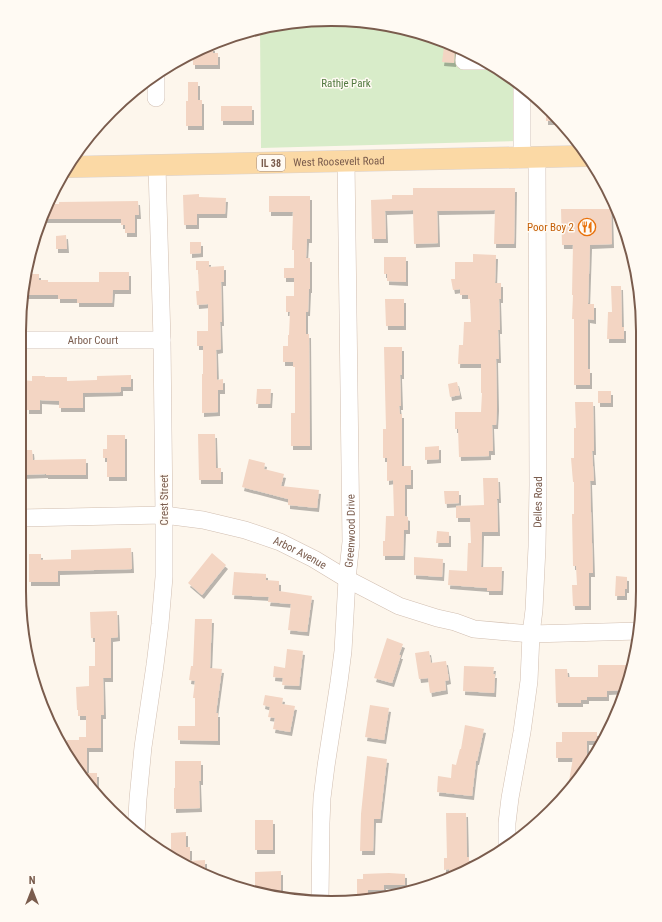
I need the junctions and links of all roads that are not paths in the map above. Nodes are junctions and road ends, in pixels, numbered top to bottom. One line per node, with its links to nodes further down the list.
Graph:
1 (464, 56): 2 (street)
2 (473, 61)
3 (156, 81): 5 (street)
4 (523, 94): 7 (street, Delles Road)
5 (156, 98)
6 (581, 156): 7 (main road, West Roosevelt Road / IL 38)
7 (530, 158): 8 (main road, West Roosevelt Road / IL 38); 17 (street, Delles Road)
8 (346, 161): 9 (main road, West Roosevelt Road / IL 38); 15 (street, Greenwood Drive)
9 (157, 166): 10 (main road, West Roosevelt Road / IL 38); 12 (street, Crest Street)
10 (74, 167)
11 (26, 340): 12 (street, Arbor Court)
12 (162, 340): 13 (street, Crest Street)
13 (164, 515): 14 (street, Arbor Avenue); 15 (street, Arbor Avenue); 18 (street, Crest Street)
14 (26, 518)
15 (347, 578): 17 (street, Arbor Avenue); 20 (street, Greenwood Drive)
16 (633, 631): 17 (street, Arbor Avenue)
17 (532, 634): 19 (street, Delles Road)
18 (136, 826)
19 (507, 840)
20 (320, 895)

